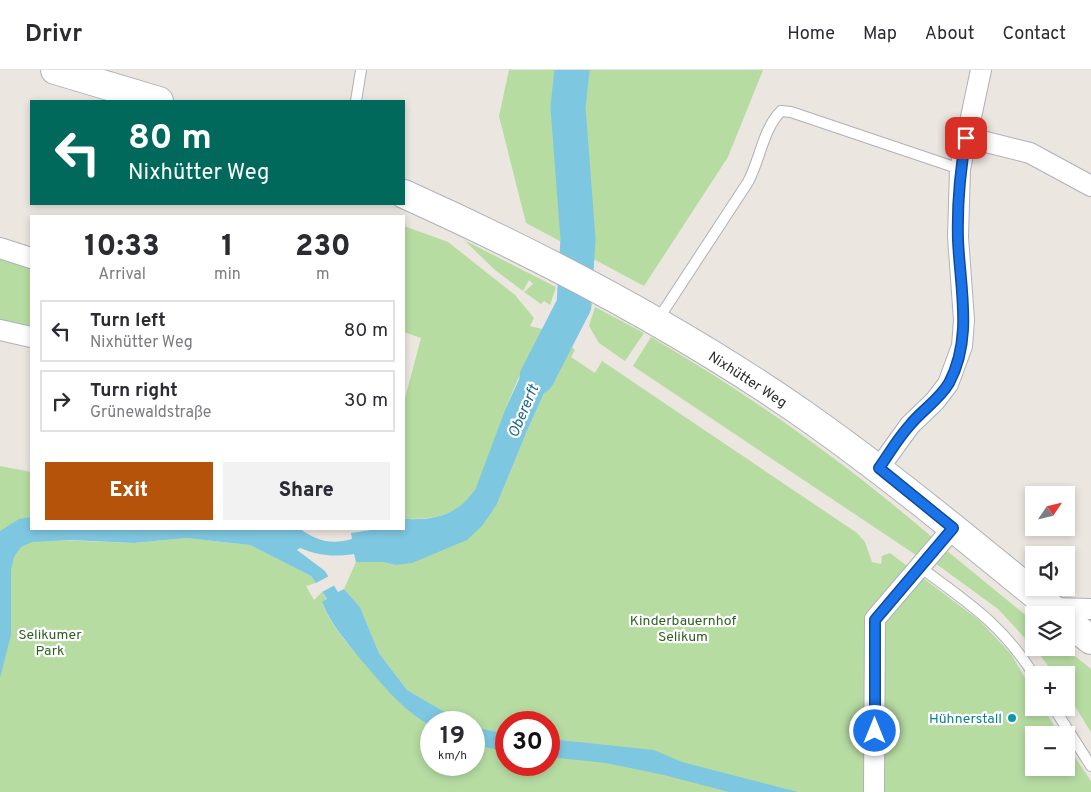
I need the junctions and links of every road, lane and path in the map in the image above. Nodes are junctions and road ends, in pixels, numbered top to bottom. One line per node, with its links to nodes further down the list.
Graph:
1 (55, 70): 4 (main road)
2 (362, 70): 5 (lane)
3 (981, 70): 6 (street)
4 (156, 100)
5 (356, 100)
6 (966, 138): 7 (street); 8 (street)
7 (960, 168): 12 (lane); 15 (street)
8 (1091, 186)
9 (405, 194): 12 (main road, Nixhütter Weg)
10 (0, 248): 11 (street)
11 (30, 258)
12 (658, 321): 15 (main road, Nixhütter Weg)
13 (0, 330): 14 (street)
14 (30, 338)
15 (879, 468): 16 (main road, Nixhütter Weg)
16 (953, 528): 17 (street); 18 (main road, Nixhütter Weg)
17 (920, 567): 23 (lane); 26 (street)
18 (1049, 606)
19 (1091, 610): 20 (street)
20 (1075, 612)
21 (1075, 627): 22 (main road, Nixhütter Weg)
22 (1091, 640)
23 (1028, 666)
24 (1059, 716): 25 (lane)
25 (1091, 766)
26 (874, 792)

